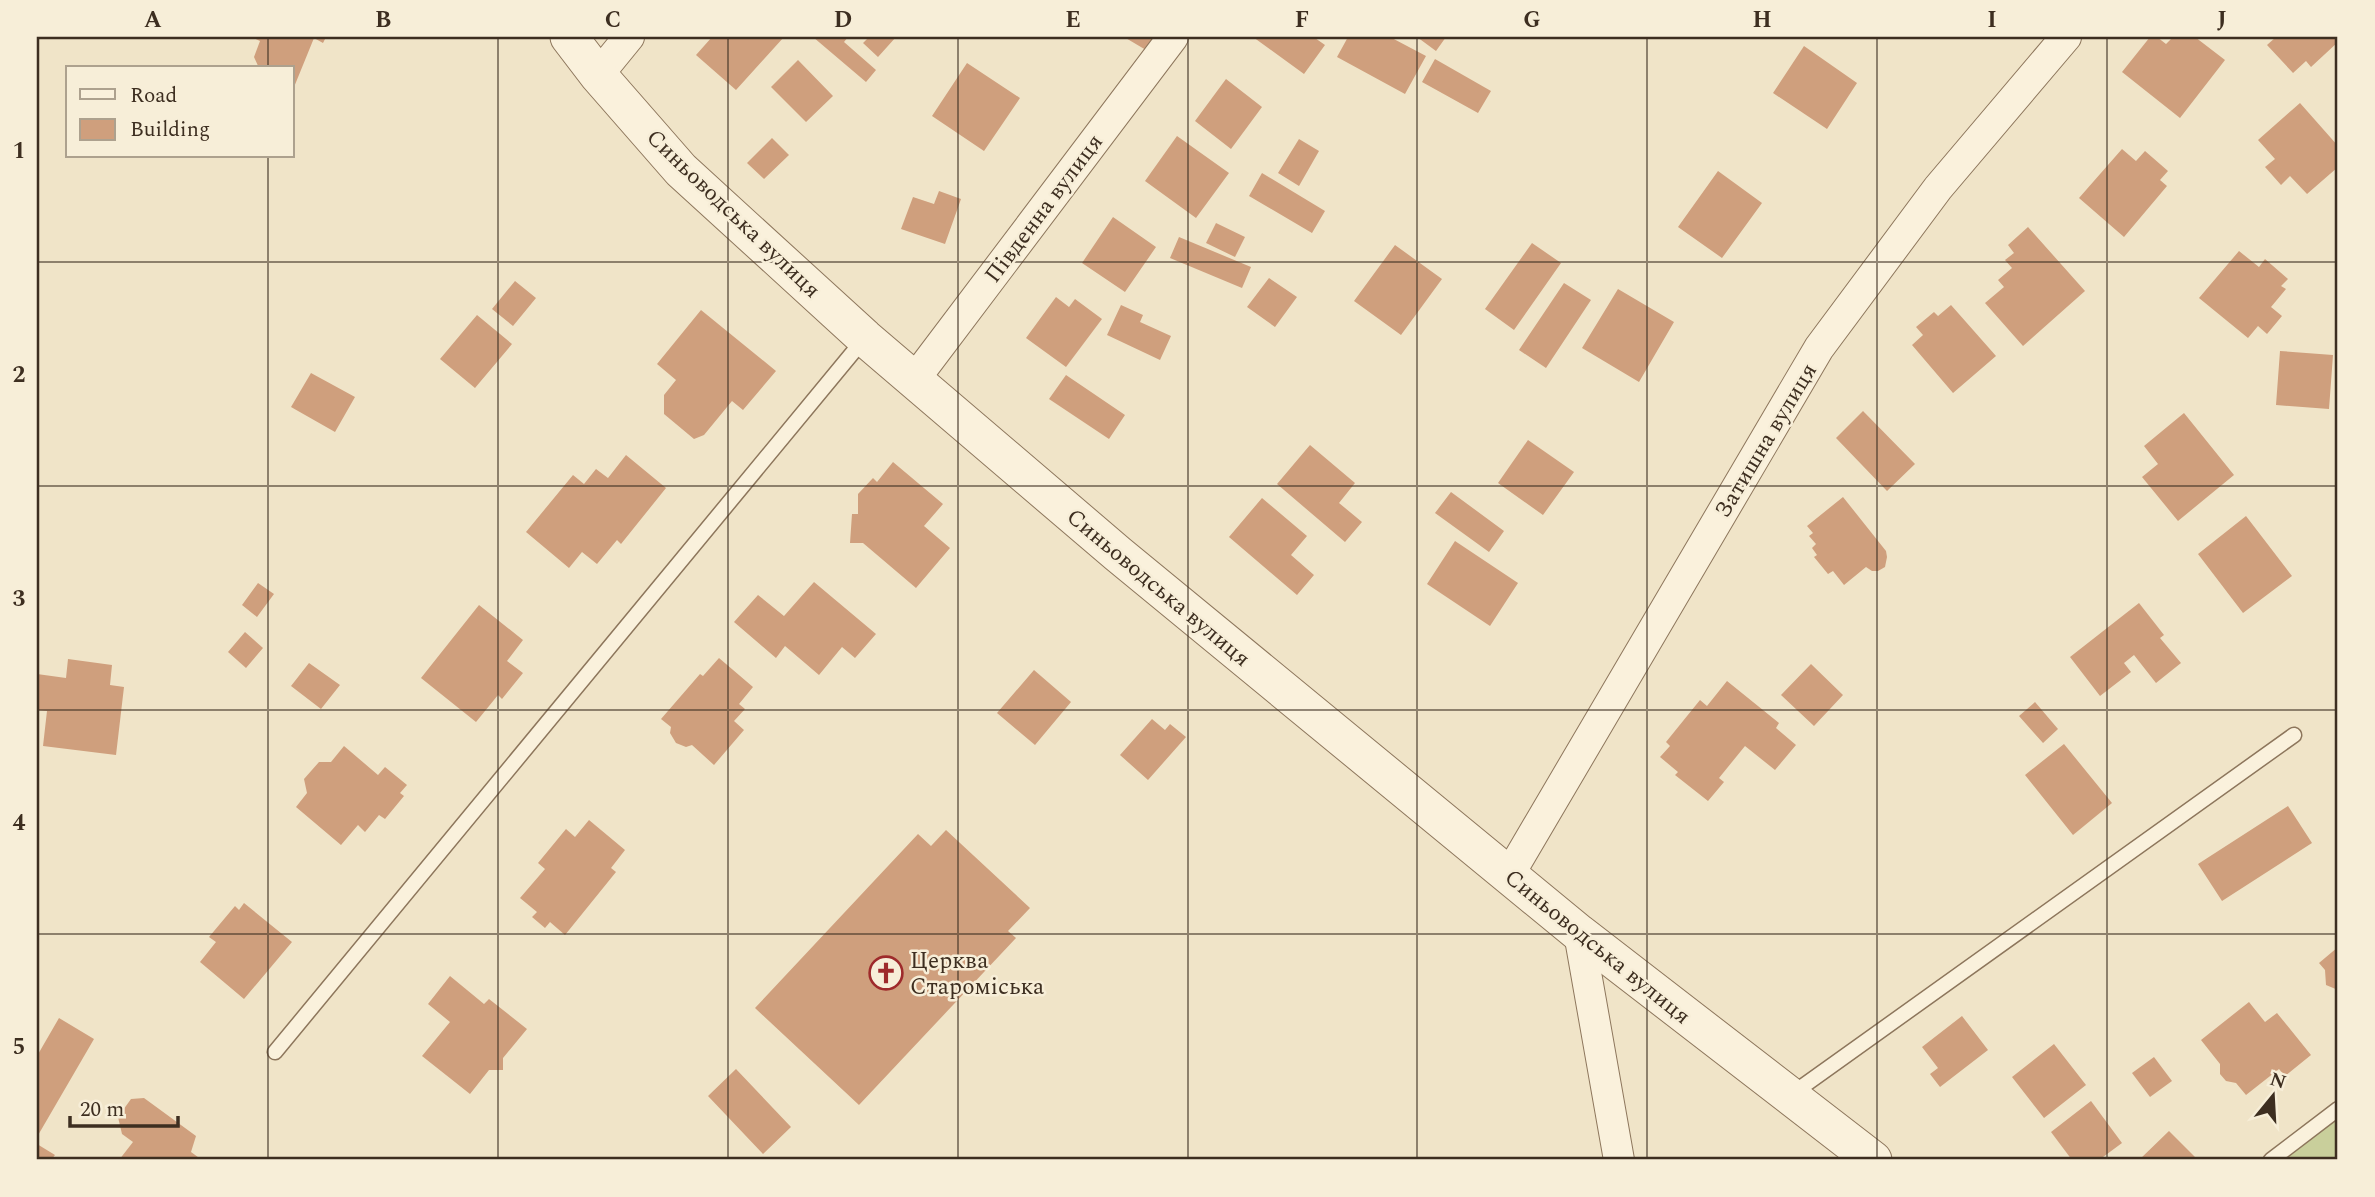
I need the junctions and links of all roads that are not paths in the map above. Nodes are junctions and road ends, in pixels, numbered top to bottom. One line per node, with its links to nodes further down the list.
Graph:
1 (569, 37): 5 (street, Синьоводська вулиця)
2 (629, 37): 5 (street)
3 (1173, 37): 7 (street, Південна вулиця)
4 (2066, 37): 9 (street, Затишна вулиця)
5 (598, 75): 6 (street, Синьоводська вулиця)
6 (865, 338): 7 (street, Синьоводська вулиця); 11 (lane)
7 (914, 380): 9 (street, Синьоводська вулиця)
8 (2294, 735): 12 (lane)
9 (1509, 875): 10 (street, Синьоводська вулиця)
10 (1579, 933): 12 (street, Синьоводська вулиця); 14 (street)
11 (275, 1052)
12 (1788, 1097): 15 (street, Синьоводська вулиця); 16 (street, Синьоводська вулиця)
13 (2338, 1109): 17 (lane)
14 (1619, 1160)
15 (1844, 1160)
16 (1872, 1160)
17 (2271, 1160)

